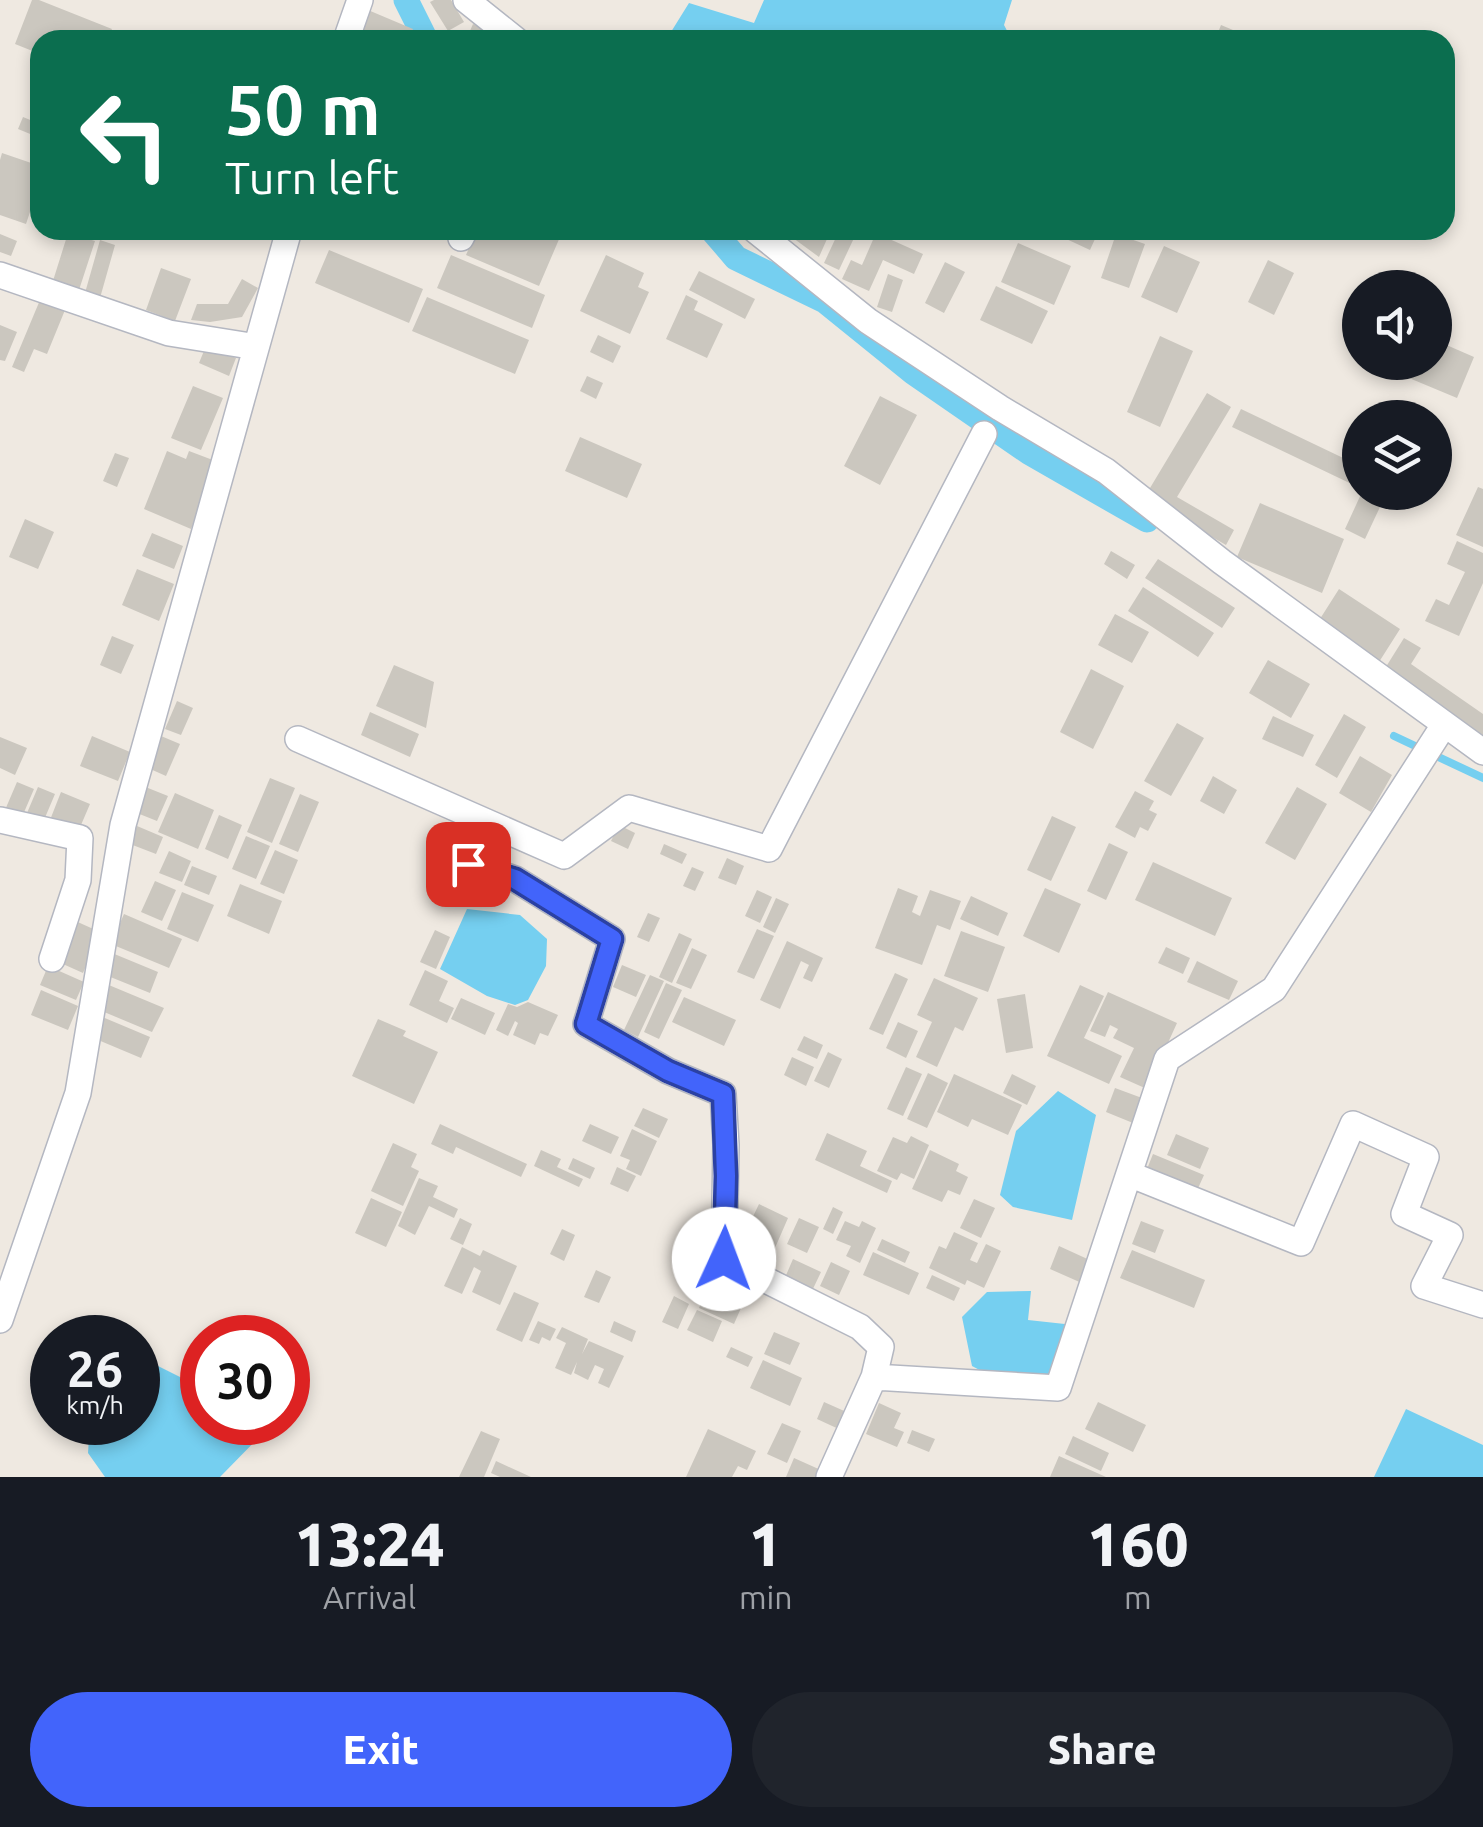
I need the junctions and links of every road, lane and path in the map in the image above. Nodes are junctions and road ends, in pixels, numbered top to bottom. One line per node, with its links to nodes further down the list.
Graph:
1 (360, 0): 3 (street)
2 (466, 0): 4 (street)
3 (350, 30)
4 (504, 30)
5 (286, 240): 8 (street)
6 (768, 240): 10 (street)
7 (0, 275): 8 (street)
8 (256, 347): 18 (street)
9 (984, 434): 14 (street)
10 (1438, 733): 12 (street); 16 (street)
11 (298, 739): 14 (street)
12 (1483, 752)
13 (0, 820): 15 (street)
14 (486, 822): 19 (street)
15 (52, 959)
16 (1129, 1174): 17 (street); 19 (street)
17 (1483, 1306)
18 (0, 1320)
19 (874, 1378): 20 (street)
20 (829, 1477)

